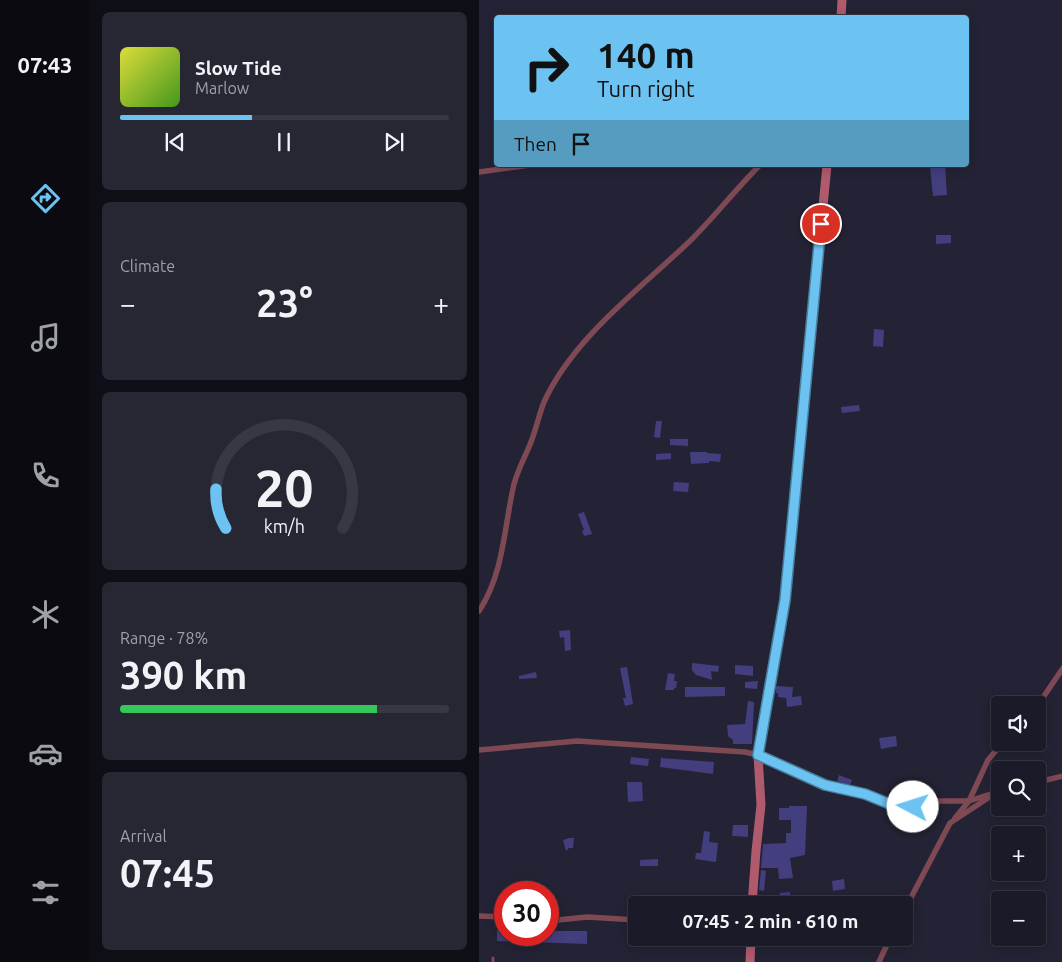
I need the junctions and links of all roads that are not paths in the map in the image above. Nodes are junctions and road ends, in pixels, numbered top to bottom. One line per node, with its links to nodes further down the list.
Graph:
1 (842, 0): 2 (street)
2 (841, 15)
3 (515, 167): 6 (street)
4 (758, 167): 7 (street)
5 (827, 167): 12 (street)
6 (479, 172)
7 (479, 610)
8 (1062, 668): 9 (street)
9 (1045, 696)
10 (479, 750): 12 (street)
11 (996, 751): 17 (street)
12 (758, 755): 17 (street); 19 (street)
13 (1062, 776): 14 (street)
14 (1046, 780)
15 (991, 793): 17 (street)
16 (991, 796): 18 (street)
17 (969, 800): 18 (street)
18 (951, 823): 20 (street)
19 (753, 896)
20 (912, 896)
21 (479, 916): 22 (street)
22 (494, 917)
23 (628, 919): 24 (street)
24 (559, 920)
25 (751, 946): 27 (street)
26 (886, 946): 28 (street)
27 (750, 962)
28 (879, 962)

